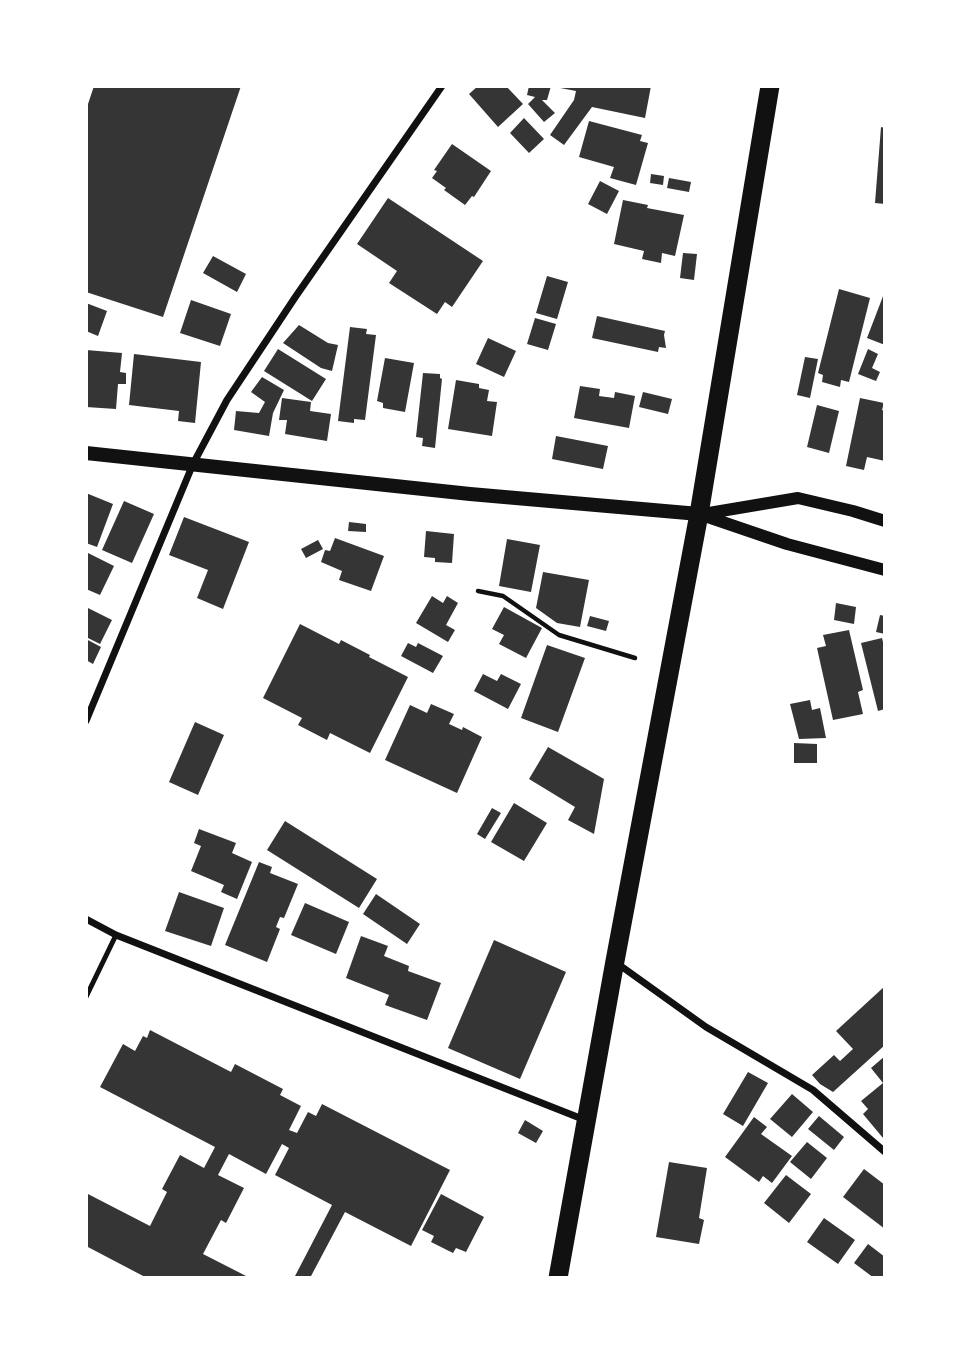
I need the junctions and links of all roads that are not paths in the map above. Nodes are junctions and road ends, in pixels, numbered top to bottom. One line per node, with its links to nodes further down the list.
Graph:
1 (442, 86): 4 (street)
2 (769, 86): 5 (highway)
3 (86, 453): 4 (main road)
4 (193, 464): 5 (main road); 8 (street)
5 (699, 514): 6 (street); 7 (street); 11 (highway)
6 (885, 521)
7 (885, 570)
8 (86, 721)
9 (86, 919): 10 (street)
10 (116, 935): 12 (lane); 13 (street)
11 (615, 961): 13 (highway); 14 (street)
12 (86, 997)
13 (586, 1121): 15 (highway)
14 (885, 1152)
15 (558, 1278)

